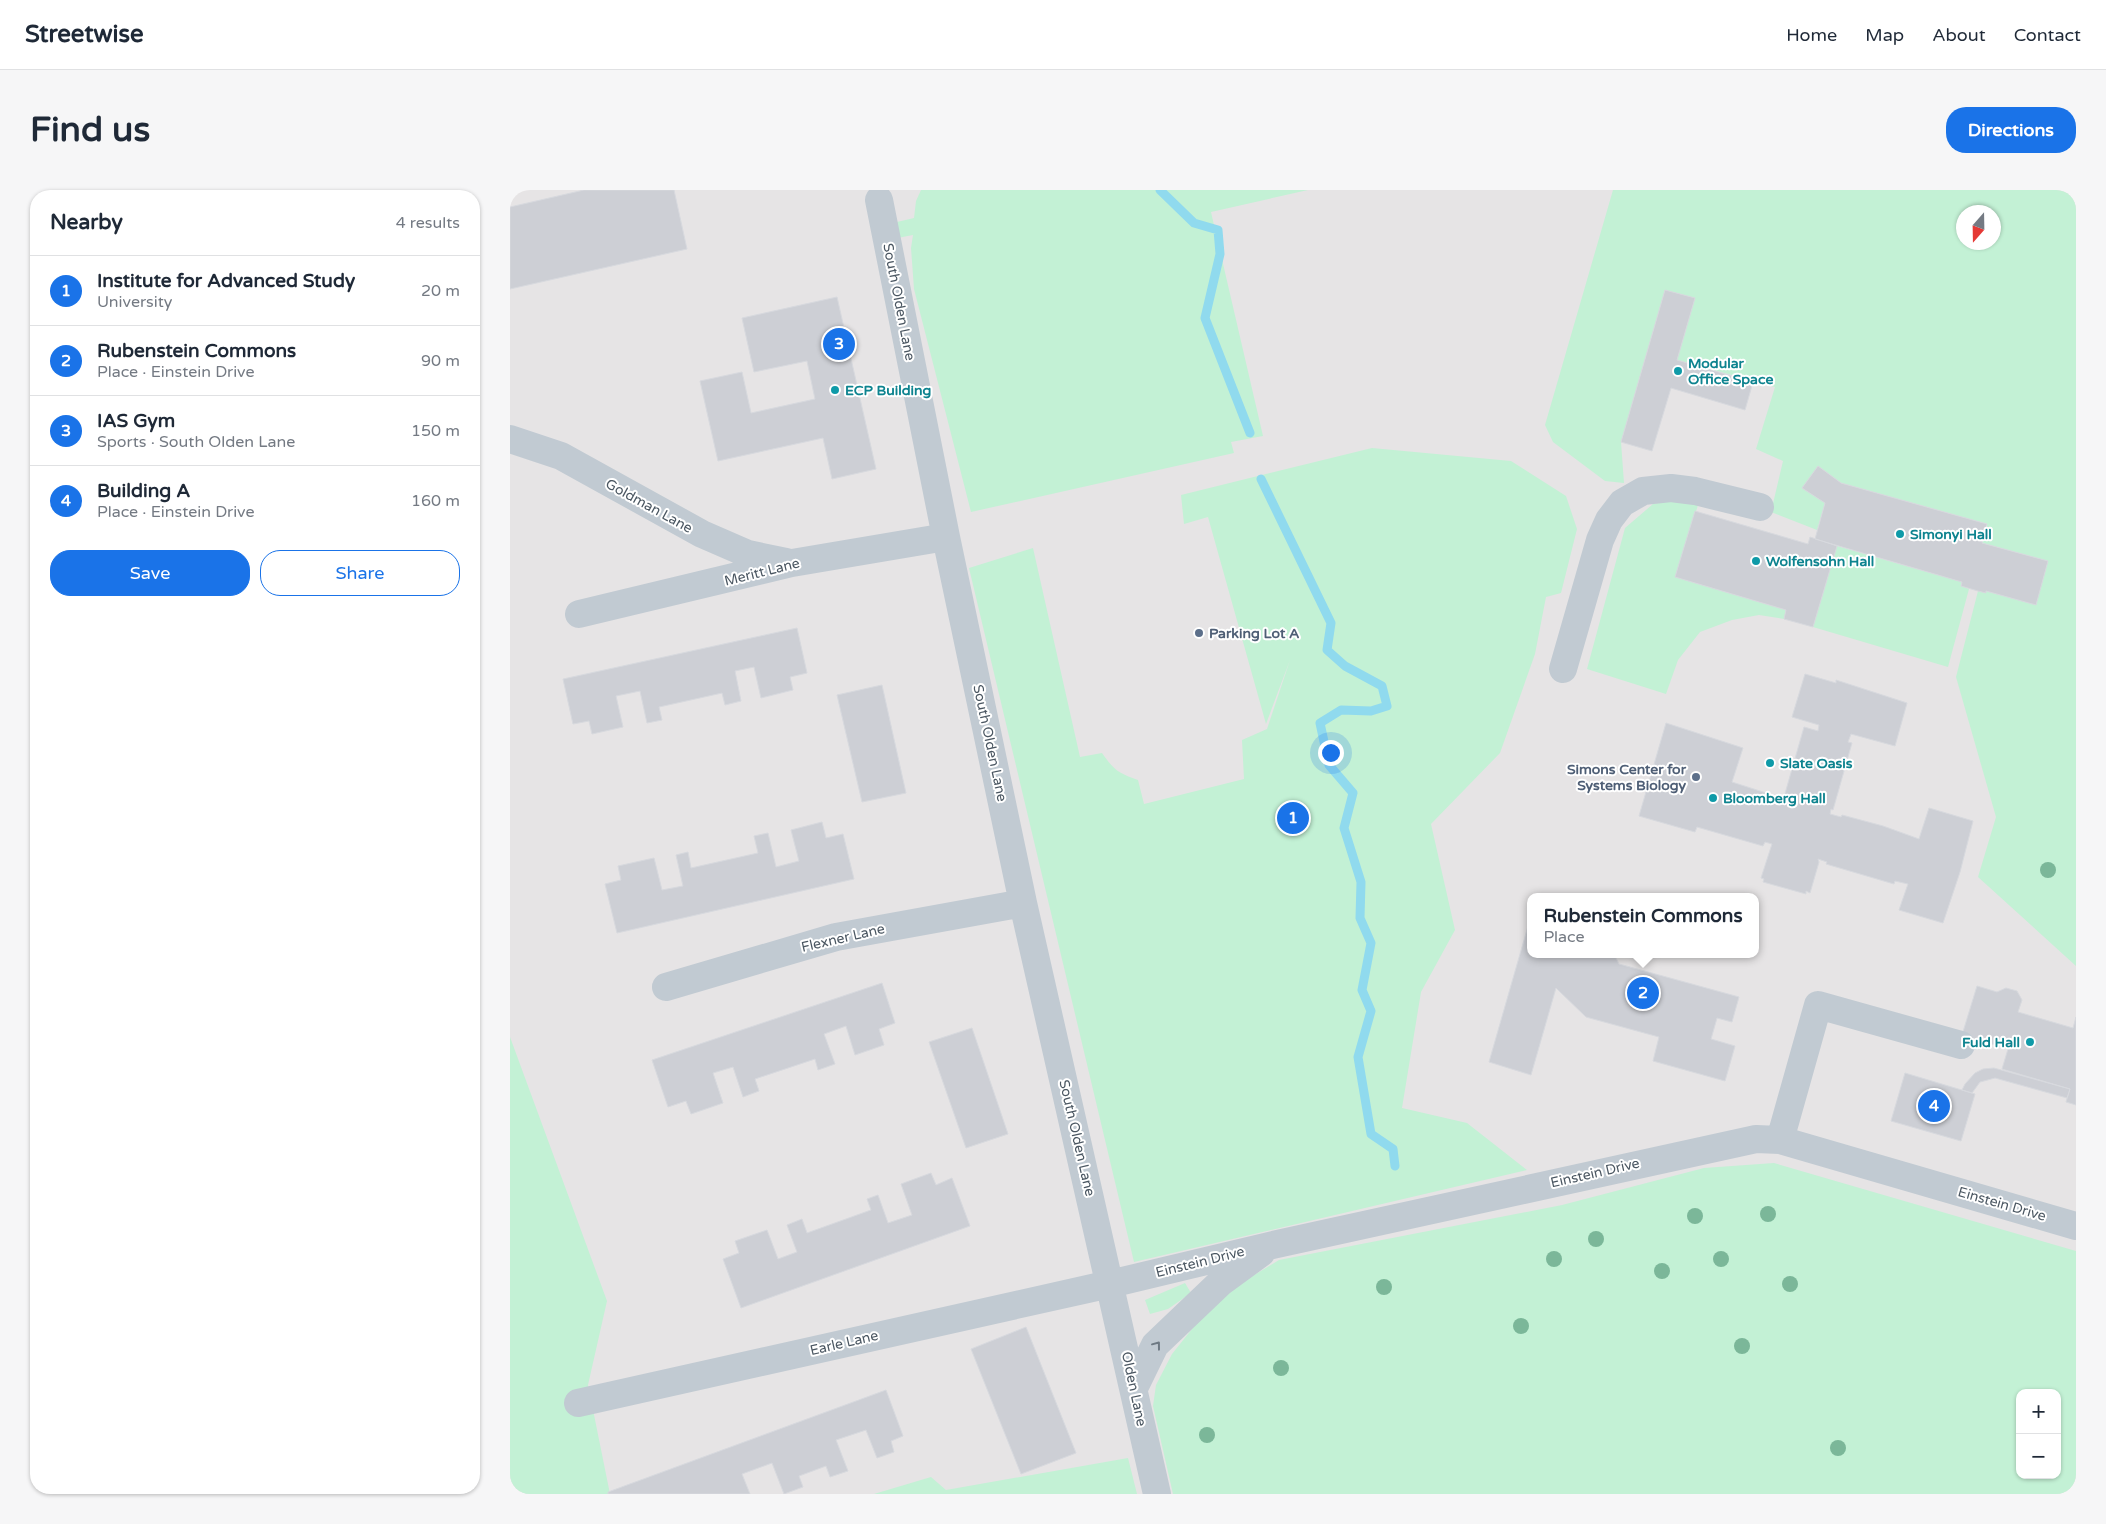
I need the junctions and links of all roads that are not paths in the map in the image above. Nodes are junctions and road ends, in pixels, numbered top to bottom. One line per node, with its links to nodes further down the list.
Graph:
1 (879, 200): 4 (street, South Olden Lane)
2 (510, 439): 5 (street, Goldman Lane)
3 (1760, 507): 7 (street)
4 (946, 537): 5 (street, Meritt Lane); 8 (street, South Olden Lane)
5 (792, 563): 6 (street, Meritt Lane)
6 (579, 614)
7 (1563, 669)
8 (1023, 902): 9 (street, Flexner Lane); 14 (street, South Olden Lane)
9 (666, 987)
10 (1961, 1045): 11 (street)
11 (1780, 1140): 12 (street, Einstein Drive); 13 (street, Einstein Drive)
12 (2076, 1226)
13 (1273, 1245): 14 (street, Einstein Drive); 15 (street, one-way to 13)
14 (1110, 1284): 15 (street, Olden Lane); 16 (street, Earle Lane)
15 (1134, 1388): 17 (street, Olden Lane)
16 (578, 1403)
17 (1157, 1494)

